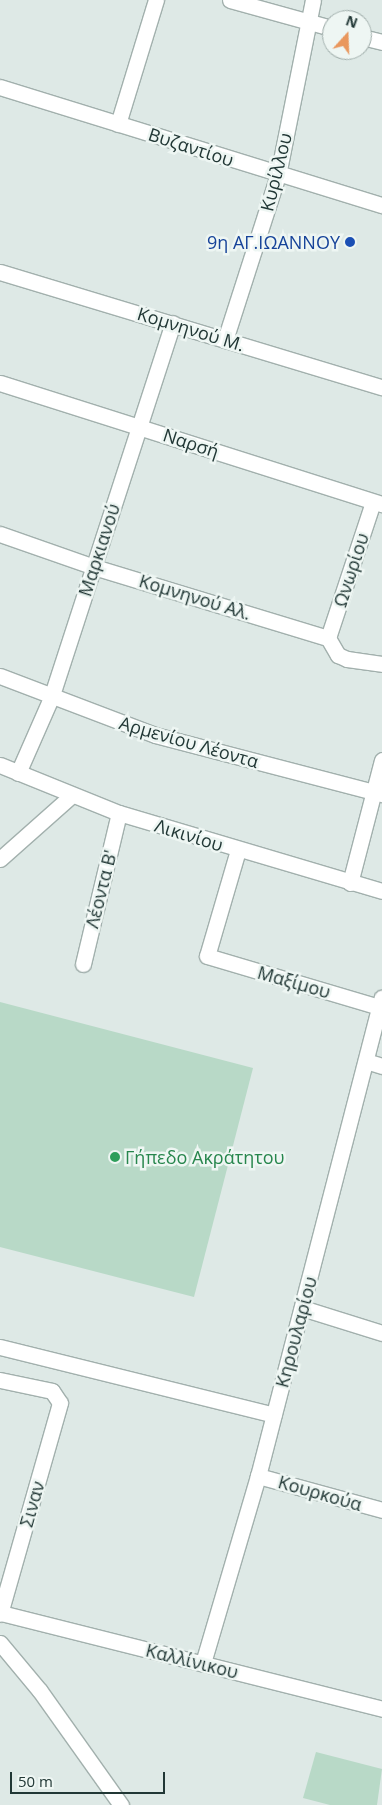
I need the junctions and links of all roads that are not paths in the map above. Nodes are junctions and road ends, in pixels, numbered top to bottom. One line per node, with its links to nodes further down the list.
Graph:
1 (156, 0): 7 (street)
2 (230, 0): 4 (street)
3 (313, 0): 4 (street, Κυρίλλου)
4 (307, 22): 5 (street); 8 (street, Κυρίλλου)
5 (322, 26)
6 (0, 87): 7 (street, Βυζαντίου)
7 (118, 124): 8 (street, Βυζαντίου)
8 (278, 175): 9 (street, Βυζαντίου); 12 (street, Κυρίλλου)
9 (382, 205)
10 (0, 272): 11 (street, Κομνηνού Μ.)
11 (173, 323): 12 (street, Κομνηνού Μ.); 15 (street, Μαρκιανού)
12 (225, 340): 14 (street, Κομνηνού Μ.)
13 (0, 383): 15 (street, Ναρσή)
14 (382, 386)
15 (138, 426): 16 (street, Ναρσή); 18 (street, Μαρκιανού)
16 (378, 503): 19 (street, Ωνωρίου)
17 (0, 534): 18 (street, Κομνηνού Αλ.)
18 (94, 567): 19 (street, Κομνηνού Αλ.); 22 (street, Μαρκιανού)
19 (328, 638): 20 (street)
20 (382, 664)
21 (0, 676): 22 (street, Αρμενίου Λέοντα)
22 (51, 698): 25 (street, Μαρκιανού); 26 (street, Αρμενίου Λέοντα)
23 (382, 760): 26 (street)
24 (0, 765): 25 (street, Λικινίου)
25 (18, 773): 27 (street, Λικινίου)
26 (378, 793): 31 (street)
27 (72, 795): 28 (street, Λικινίου); 30 (street)
28 (119, 813): 29 (street, Λικινίου); 33 (street, Λέοντα Β')
29 (238, 850): 31 (street, Λικινίου); 34 (street, Μαξίμου)
30 (0, 859)
31 (350, 883): 32 (street, Λικινίου)
32 (382, 891)
33 (83, 964)
34 (381, 1004): 35 (street, Κηρουλαρίου)
35 (366, 1061): 36 (street); 37 (street, Κηρουλαρίου)
36 (382, 1066)
37 (302, 1308): 38 (street); 41 (street, Κηρουλαρίου)
38 (382, 1333)
39 (0, 1347): 41 (street)
40 (0, 1380): 44 (street, Σιναν)
41 (274, 1415): 42 (street, Κηρουλαρίου)
42 (258, 1476): 43 (street, Κουρκούα); 46 (street, Κηρουλαρίου)
43 (382, 1510)
44 (1, 1613): 46 (street, Καλλίνικου)
45 (0, 1643): 48 (street)
46 (203, 1664): 47 (street, Καλλίνικου)
47 (382, 1709)
48 (121, 1805)

